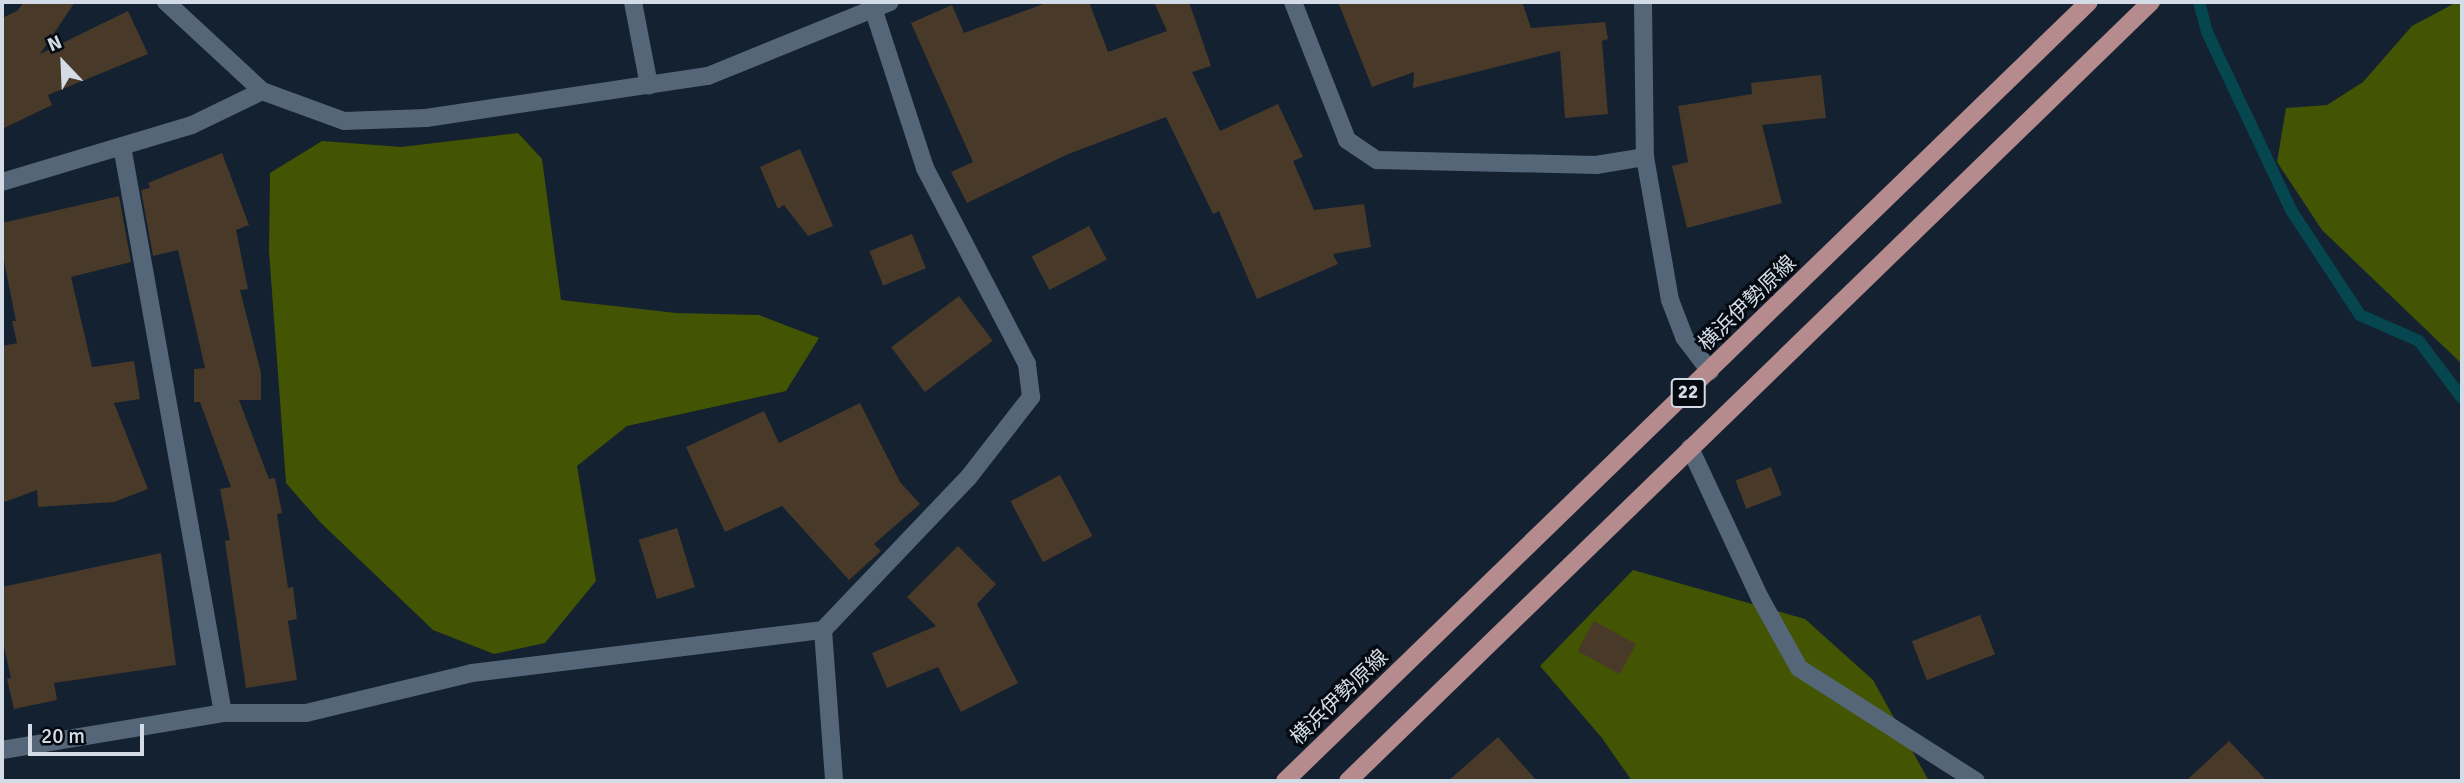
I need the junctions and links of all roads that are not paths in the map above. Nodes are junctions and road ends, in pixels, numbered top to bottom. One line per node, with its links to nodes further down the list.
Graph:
1 (166, 2): 9 (street)
2 (633, 2): 8 (street)
3 (1293, 2): 11 (street)
4 (1643, 2): 11 (street)
5 (2089, 2): 13 (main road, 横浜伊勢原線 / 22)
6 (2151, 2): 14 (main road, 22)
7 (881, 5): 8 (street); 15 (street)
8 (649, 85): 9 (street)
9 (262, 91): 10 (street)
10 (122, 146): 12 (street); 16 (street)
11 (1645, 157): 13 (street)
12 (2, 182)
13 (1710, 372): 19 (main road, 横浜伊勢原線 / 22)
14 (1690, 448): 20 (main road, 22); 21 (street)
15 (822, 630): 16 (street); 18 (street)
16 (223, 713): 17 (street)
17 (2, 750)
18 (834, 781)
19 (1284, 781)
20 (1348, 781)
21 (1976, 781)

